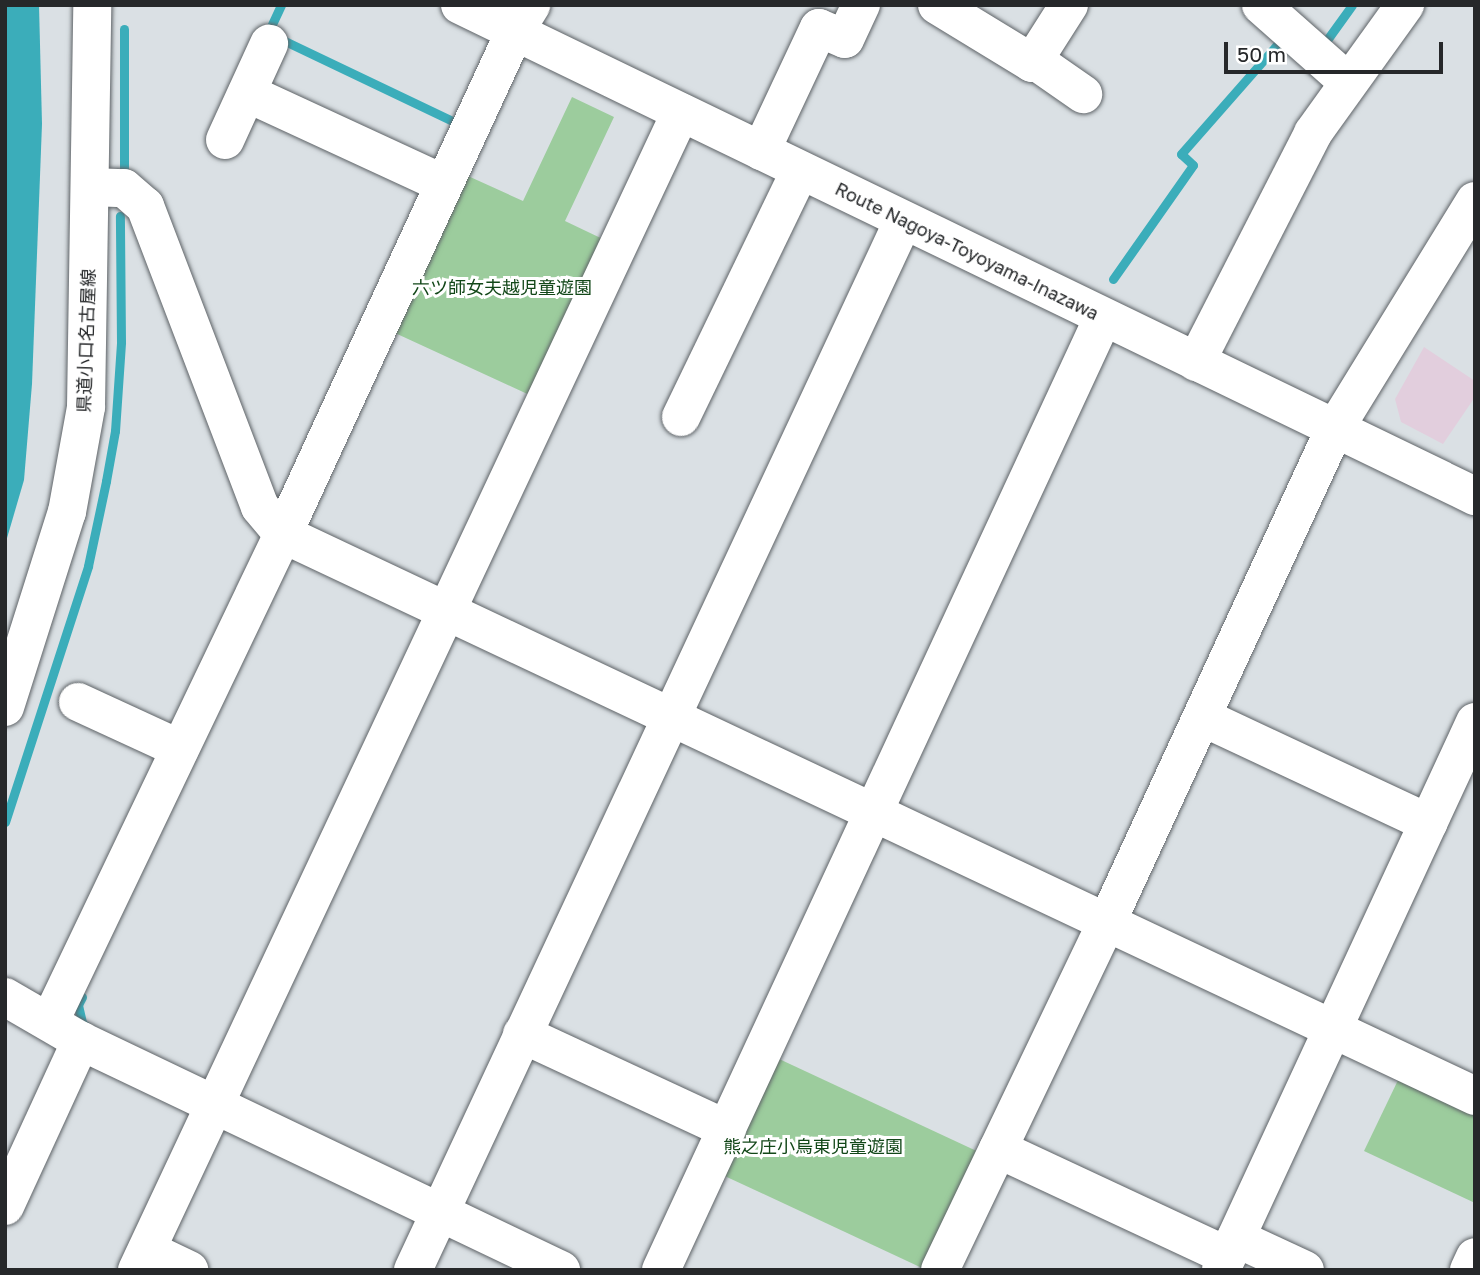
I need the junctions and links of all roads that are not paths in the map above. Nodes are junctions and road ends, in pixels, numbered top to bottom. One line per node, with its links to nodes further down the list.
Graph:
1 (92, 5): 19 (street, 県道小口名古屋線)
2 (460, 5): 8 (street, Route Nagoya-Toyoyama-Inazawa)
3 (861, 5): 16 (street)
4 (936, 5): 10 (street)
5 (1069, 5): 10 (street)
6 (1261, 5): 11 (street)
7 (1405, 5): 11 (street)
8 (523, 18): 14 (street, Route Nagoya-Toyoyama-Inazawa); 18 (street)
9 (269, 44): 12 (street)
10 (1034, 60): 13 (street)
11 (1348, 82): 23 (street)
12 (247, 93): 15 (street); 18 (street)
13 (1083, 94)
14 (681, 112): 16 (street, Route Nagoya-Toyoyama-Inazawa); 28 (street)
15 (225, 140)
16 (761, 151): 17 (street, Route Nagoya-Toyoyama-Inazawa)
17 (800, 170): 21 (street, Route Nagoya-Toyoyama-Inazawa); 24 (street)
18 (444, 184): 27 (street)
19 (90, 187): 27 (street); 30 (street, 県道小口名古屋線)
20 (1475, 201): 25 (street)
21 (904, 221): 22 (street, Route Nagoya-Toyoyama-Inazawa); 31 (street)
22 (1103, 318): 23 (street, Route Nagoya-Toyoyama-Inazawa); 36 (street)
23 (1196, 362): 25 (street, Route Nagoya-Toyoyama-Inazawa)
24 (681, 417)
25 (1334, 430): 26 (street, Route Nagoya-Toyoyama-Inazawa); 32 (street)
26 (1475, 496)
27 (283, 534): 28 (street); 34 (street)
28 (447, 611): 31 (street); 44 (street)
29 (78, 702): 34 (street)
30 (5, 707)
31 (670, 716): 36 (street); 42 (street)
32 (1202, 717): 37 (street); 38 (street)
33 (1475, 722): 35 (street)
34 (180, 749): 41 (street)
35 (1467, 760): 37 (street)
36 (875, 813): 38 (street); 45 (street)
37 (1428, 822): 40 (street)
38 (1107, 922): 40 (street); 46 (street)
39 (5, 997): 41 (street)
40 (1333, 1029): 43 (street); 49 (street)
41 (66, 1031): 44 (street); 47 (street)
42 (522, 1034): 45 (street); 48 (street)
43 (1475, 1096)
44 (215, 1105): 48 (street); 51 (street)
45 (727, 1129): 55 (street)
46 (998, 1149): 49 (street); 56 (street)
47 (5, 1206)
48 (440, 1212): 53 (street); 54 (street)
49 (1228, 1254): 57 (street)
50 (1475, 1258): 58 (street)
51 (142, 1260): 52 (street)
52 (189, 1270)
53 (413, 1270)
54 (561, 1270)
55 (661, 1270)
56 (940, 1270)
57 (1305, 1270)
58 (1469, 1270)

